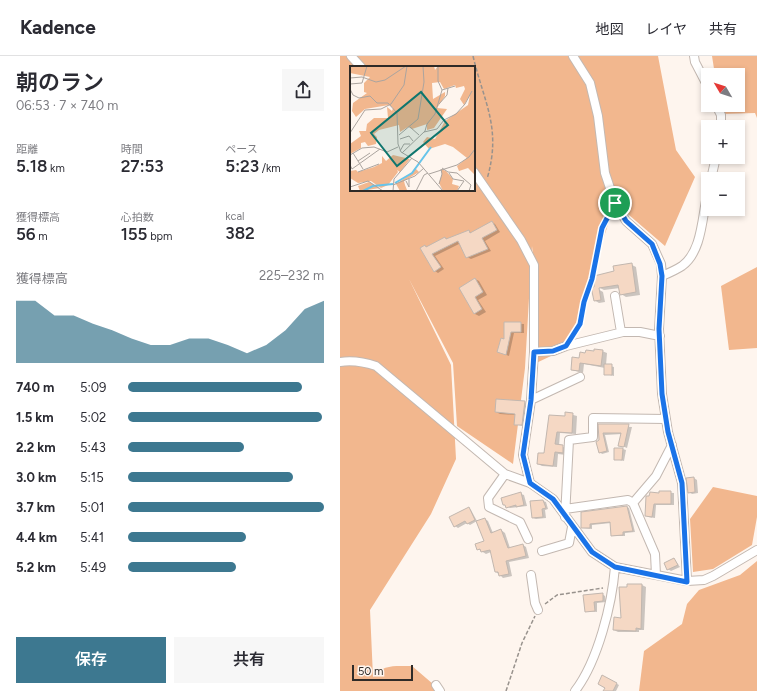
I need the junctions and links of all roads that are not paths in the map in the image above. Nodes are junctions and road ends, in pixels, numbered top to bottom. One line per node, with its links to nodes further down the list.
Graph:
1 (351, 56): 4 (street)
2 (573, 56): 8 (street)
3 (694, 56): 5 (street)
4 (360, 66)
5 (701, 74)
6 (475, 174): 12 (street)
7 (703, 216): 8 (street)
8 (662, 276): 11 (street)
9 (615, 296): 10 (street)
10 (621, 332): 11 (street); 12 (street)
11 (660, 336): 16 (street)
12 (534, 352): 15 (street)
13 (340, 362): 18 (street)
14 (580, 377): 15 (street)
15 (531, 400): 19 (street)
16 (666, 419): 17 (street); 21 (street)
17 (672, 445): 20 (street); 29 (street)
18 (505, 474): 19 (street); 23 (street)
19 (530, 483): 21 (street)
20 (633, 503): 21 (street); 28 (street)
21 (565, 513): 22 (street)
22 (572, 527): 25 (street); 26 (street)
23 (528, 539)
24 (757, 550): 29 (street)
25 (542, 551)
26 (615, 567): 28 (street); 31 (street)
27 (531, 574): 30 (street)
28 (656, 575): 29 (street)
29 (687, 582)
30 (538, 610)
31 (575, 691)

